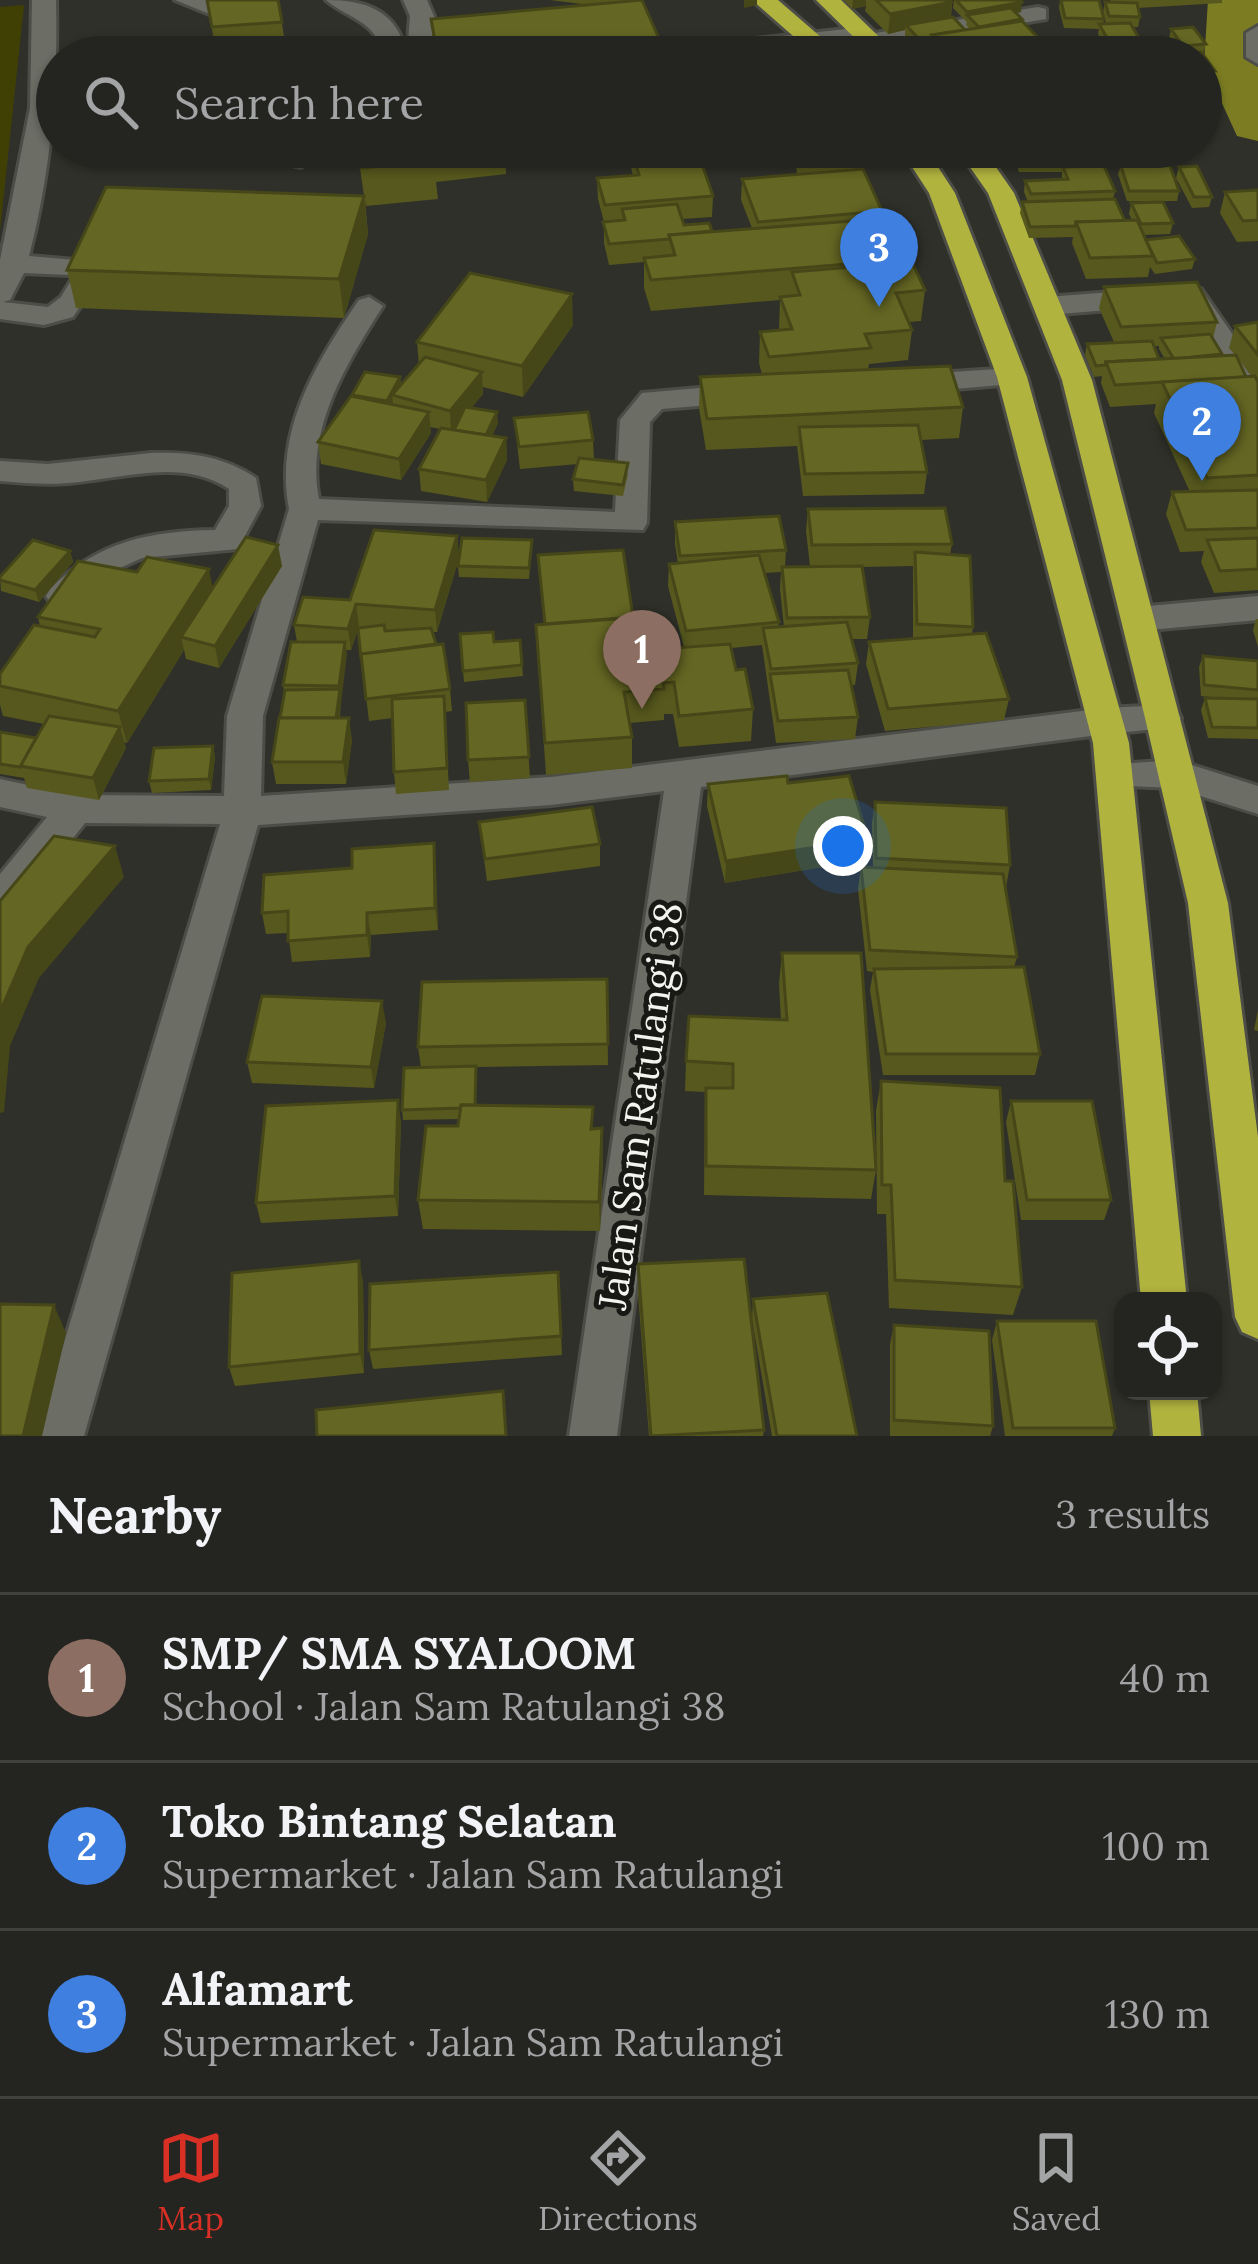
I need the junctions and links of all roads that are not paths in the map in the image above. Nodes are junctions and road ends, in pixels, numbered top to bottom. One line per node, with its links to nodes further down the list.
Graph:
1 (44, 0): 10 (street)
2 (187, 0): 3 (street)
3 (247, 0)
4 (338, 0): 11 (street)
5 (415, 0): 12 (street)
6 (764, 0): 13 (highway)
7 (828, 0): 14 (highway)
8 (1038, 14): 15 (street)
9 (1258, 33): 16 (street)
10 (47, 36)
11 (392, 36)
12 (421, 36)
13 (807, 36)
14 (866, 36)
15 (918, 36)
16 (1258, 58)
17 (42, 168): 20 (street)
18 (926, 168): 25 (highway)
19 (984, 168): 23 (highway)
20 (14, 264): 21 (street); 24 (street)
21 (0, 294)
22 (368, 306): 30 (street)
23 (1047, 306): 28 (street); 33 (highway)
24 (0, 310)
25 (1012, 377): 26 (street); 35 (highway)
26 (870, 386)
27 (779, 391): 30 (street)
28 (1258, 393)
29 (0, 471): 32 (street)
30 (305, 509): 42 (street)
31 (1258, 608): 33 (street)
32 (42, 619)
33 (1138, 619): 34 (highway)
34 (1163, 718): 35 (street); 36 (highway)
35 (1106, 721): 37 (street); 38 (highway)
36 (1176, 774): 38 (street); 40 (street); 45 (highway)
37 (684, 776): 42 (street); 48 (street, Jalan Sam Ratulangi 38)
38 (1117, 776): 44 (highway)
39 (0, 794): 41 (street)
40 (1258, 800)
41 (75, 809): 42 (street); 43 (street)
42 (242, 814): 47 (street)
43 (0, 902)
44 (1163, 1292)
45 (1258, 1317)
46 (1174, 1400): 49 (highway)
47 (60, 1436)
48 (593, 1436)
49 (1177, 1436)

